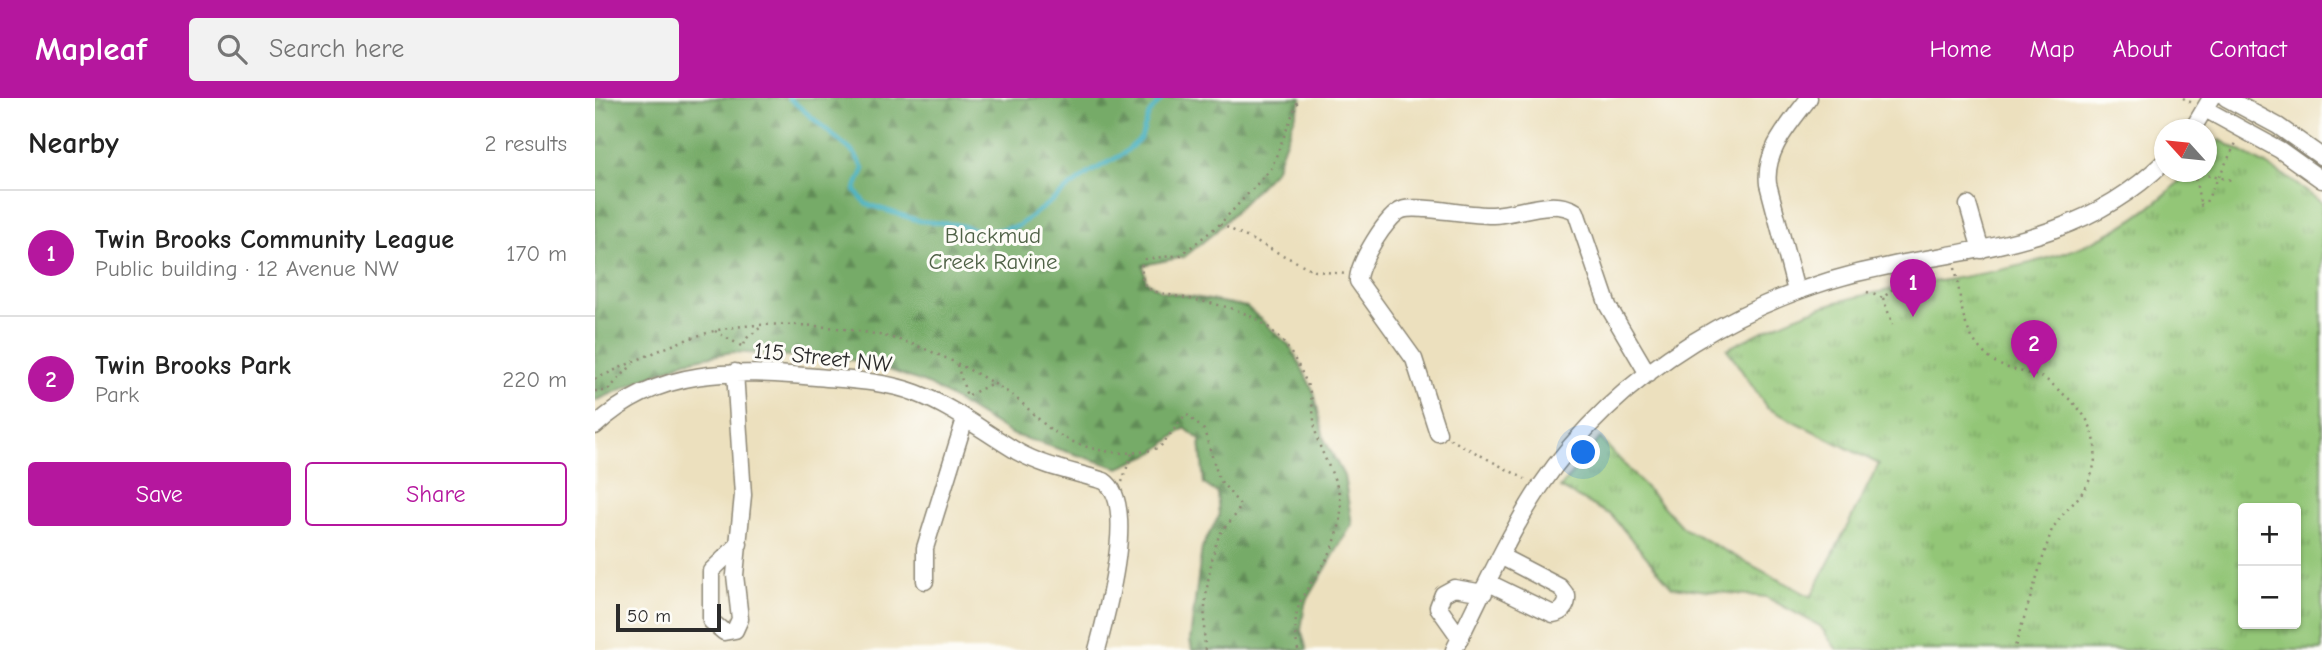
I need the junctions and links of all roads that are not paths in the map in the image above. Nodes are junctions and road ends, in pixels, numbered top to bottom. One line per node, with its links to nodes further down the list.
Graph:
1 (1809, 98): 9 (street)
2 (2226, 98): 4 (street)
3 (2203, 103): 6 (street)
4 (2322, 157)
5 (2154, 171): 8 (street)
6 (2322, 180)
7 (1968, 205): 8 (street)
8 (1981, 250): 9 (street)
9 (1796, 291): 11 (street)
10 (735, 372): 12 (street, 115 Street NW); 13 (street, 115 Street NW); 15 (street)
11 (1648, 374): 14 (street); 16 (street)
12 (965, 419): 17 (street); 20 (street, 115 Street NW)
13 (595, 426)
14 (1438, 433)
15 (739, 544): 15 (street)
16 (1502, 557): 18 (street); 18 (street)
17 (925, 581)
18 (1486, 588): 19 (street); 19 (street)
19 (1457, 644)
20 (1097, 650)

